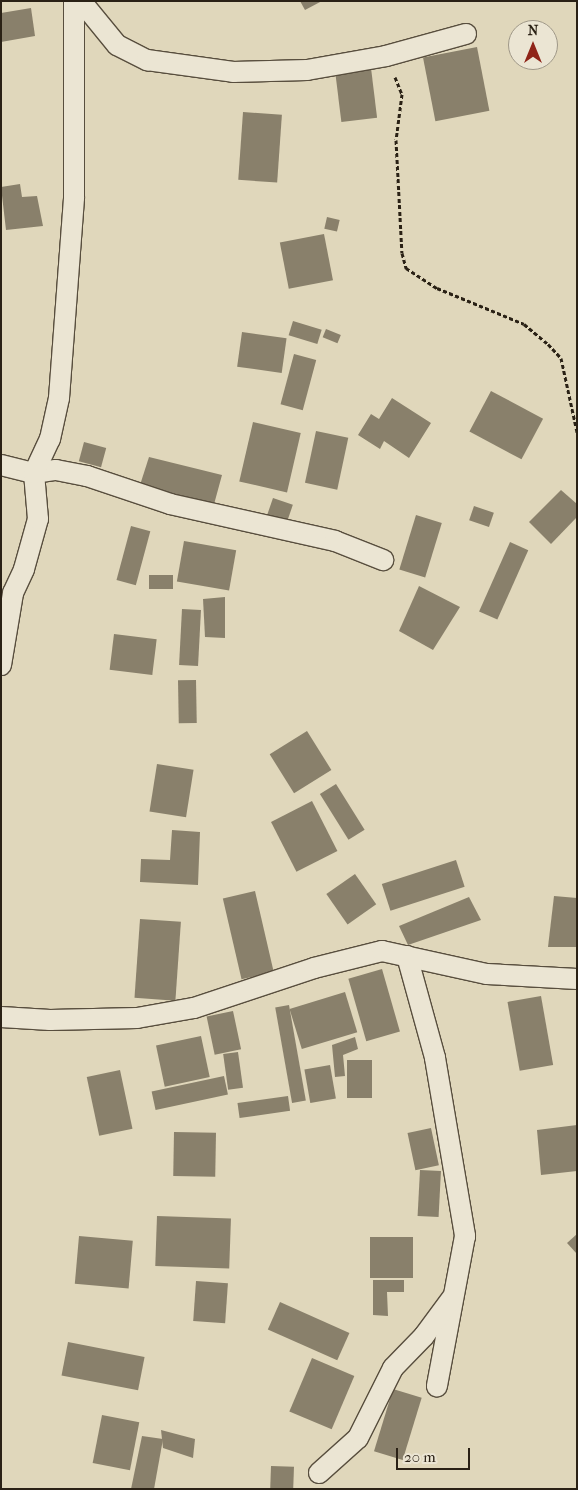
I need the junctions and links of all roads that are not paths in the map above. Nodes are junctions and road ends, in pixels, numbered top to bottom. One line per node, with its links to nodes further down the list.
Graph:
1 (74, 1): 5 (street)
2 (80, 1): 3 (street)
3 (466, 34)
4 (1, 465): 5 (street)
5 (34, 473): 6 (street); 7 (street)
6 (383, 560)
7 (7, 593): 8 (street)
8 (1, 665)
9 (407, 956): 10 (street); 11 (street); 12 (street)
10 (577, 979)
11 (1, 1017)
12 (453, 1296): 13 (street); 14 (street)
13 (437, 1386)
14 (319, 1473)

